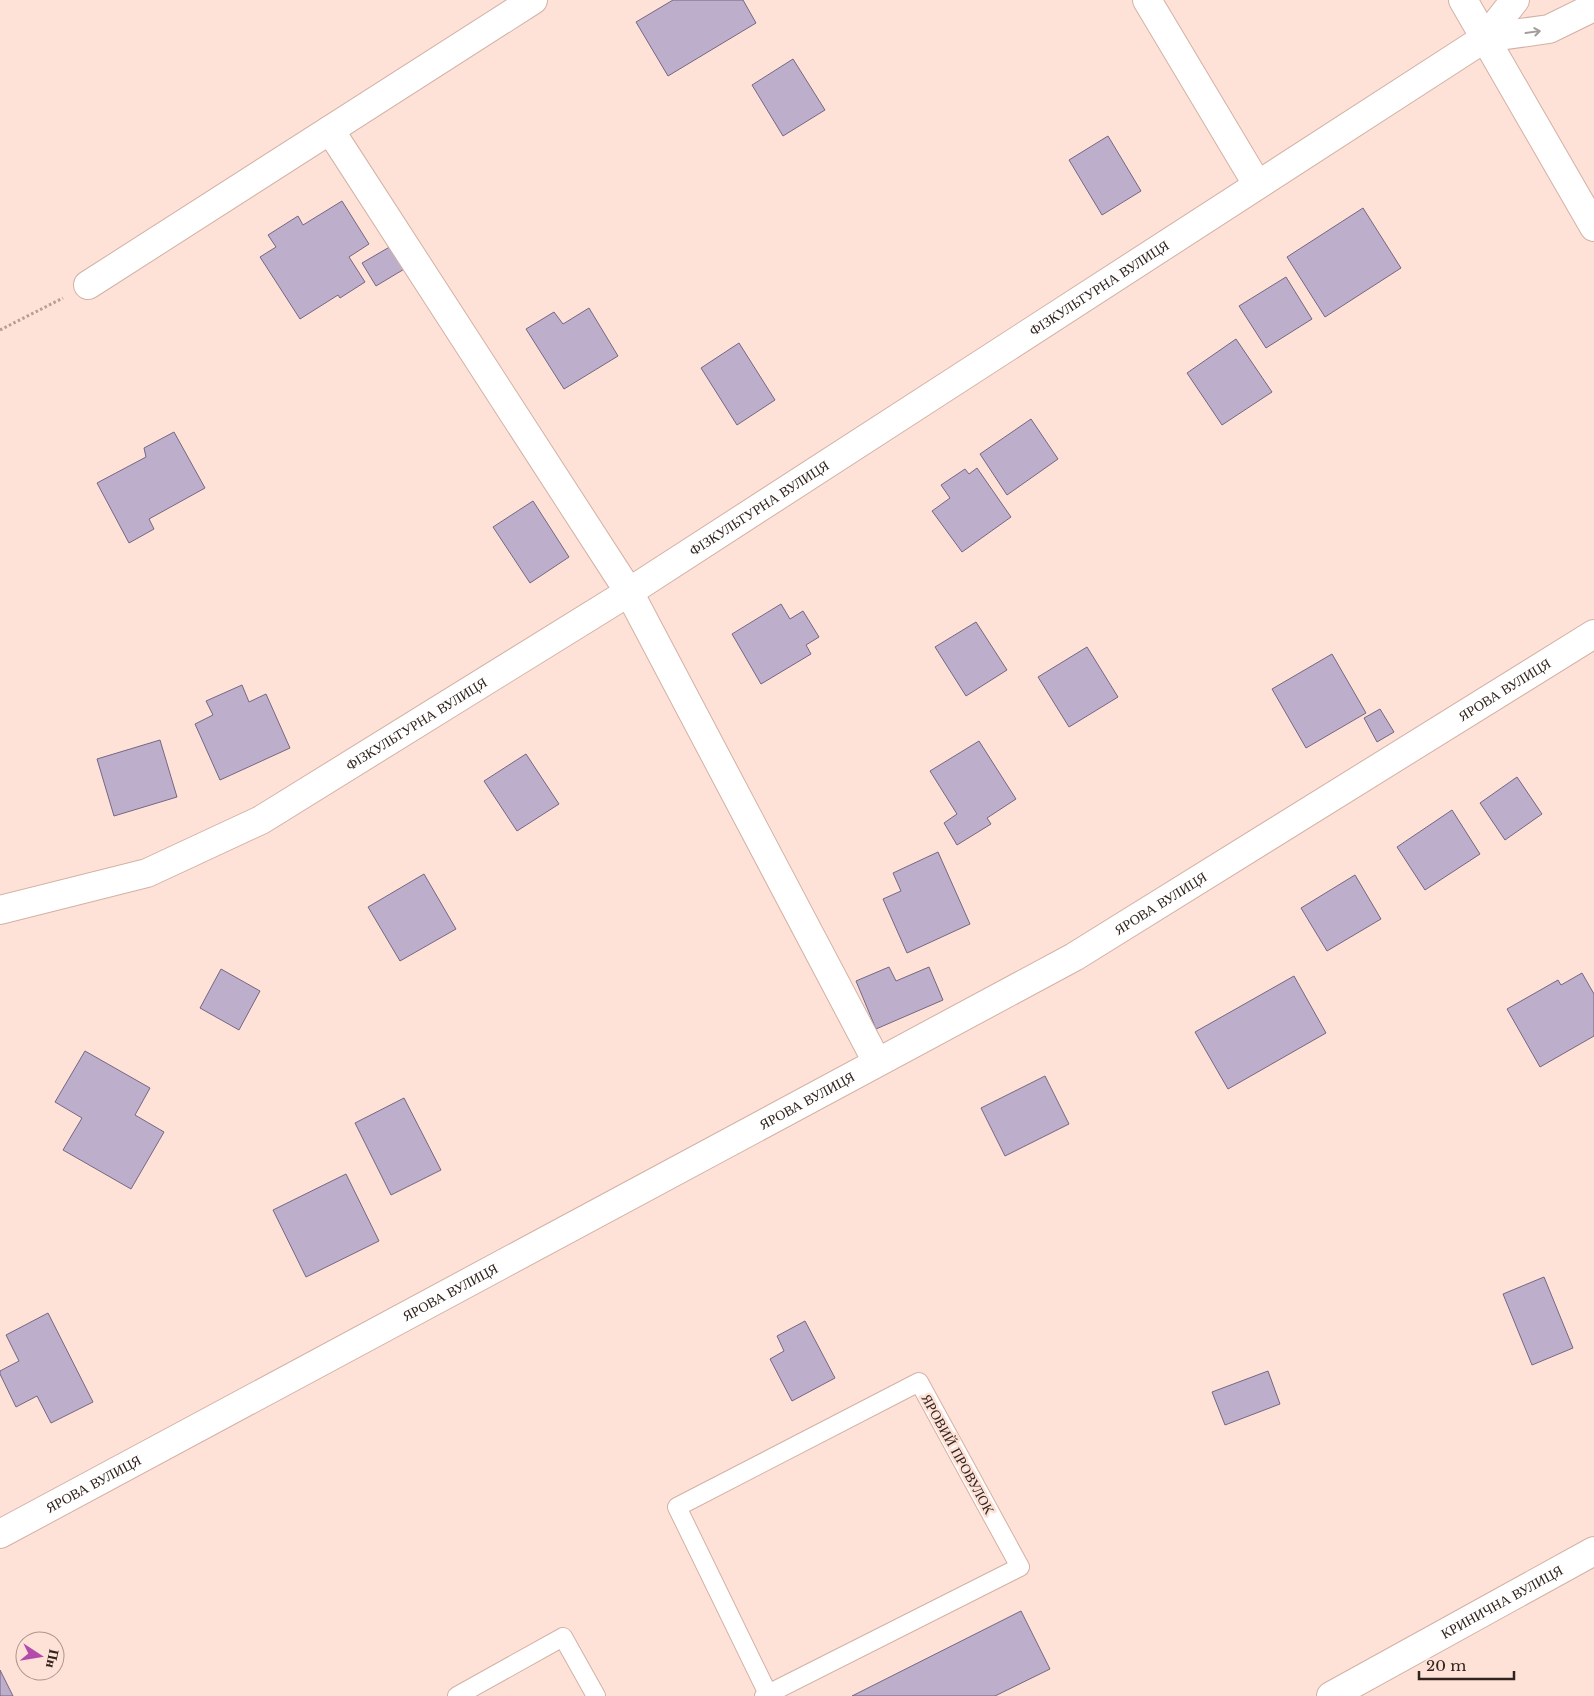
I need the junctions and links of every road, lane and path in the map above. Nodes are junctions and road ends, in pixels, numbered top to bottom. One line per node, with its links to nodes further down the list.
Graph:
1 (534, 0): 7 (street)
2 (1147, 0): 8 (street)
3 (1463, 0): 6 (street)
4 (1515, 0): 6 (street)
5 (1594, 6): 6 (street, one-way to 5)
6 (1485, 38): 8 (street, ФІЗКУЛЬТУРНА ВУЛИЦЯ); 9 (street)
7 (330, 130): 10 (street); 12 (street)
8 (1257, 184): 12 (street, ФІЗКУЛЬТУРНА ВУЛИЦЯ)
9 (1594, 227)
10 (88, 285): 11 (path)
11 (0, 330)
12 (629, 592): 14 (street, ФІЗКУЛЬТУРНА ВУЛИЦЯ); 15 (street)
13 (1594, 634): 15 (street, ЯРОВА ВУЛИЦЯ)
14 (0, 910)
15 (877, 1062): 16 (street, ЯРОВА ВУЛИЦЯ)
16 (0, 1534)
17 (1594, 1550): 21 (street, КРИНИЧНА ВУЛИЦЯ)
18 (766, 1695): 18 (lane, ЯРОВИЙ ПРОВУЛОК)
19 (457, 1696): 20 (lane)
20 (596, 1696)
21 (1331, 1696)

